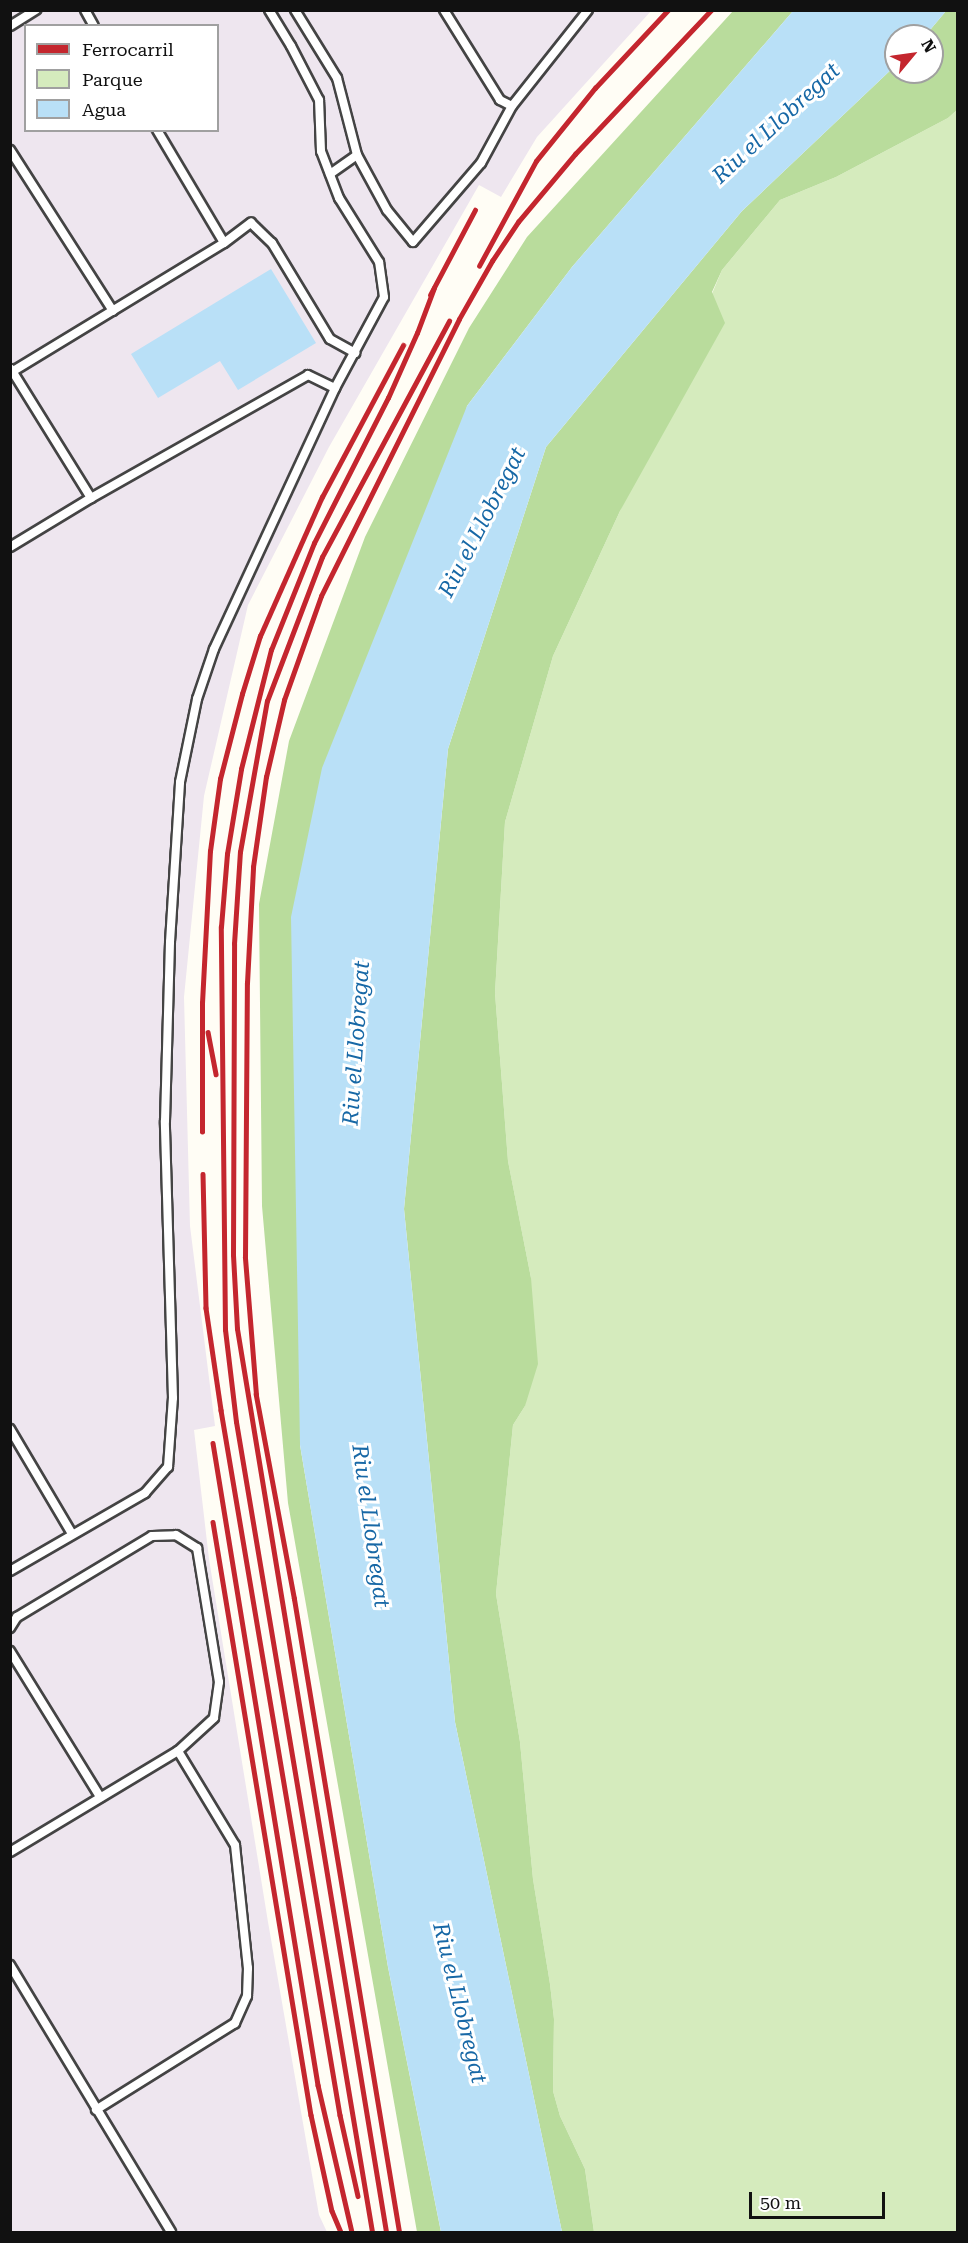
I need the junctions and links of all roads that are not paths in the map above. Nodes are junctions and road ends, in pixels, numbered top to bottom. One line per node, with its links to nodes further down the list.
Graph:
1 (36, 10): 8 (lane)
2 (85, 10): 7 (lane)
3 (269, 10): 13 (lane)
4 (296, 10): 12 (lane)
5 (444, 10): 9 (lane)
6 (588, 10): 9 (lane)
7 (93, 24)
8 (10, 26)
9 (512, 106): 12 (lane)
10 (158, 132): 14 (lane)
11 (10, 150): 15 (lane)
12 (357, 155): 13 (lane)
13 (330, 174): 16 (lane)
14 (224, 243): 15 (lane); 16 (lane)
15 (113, 311): 17 (lane)
16 (355, 353): 18 (lane)
17 (11, 371): 19 (lane)
18 (335, 388): 19 (lane); 22 (lane)
19 (91, 498): 20 (lane)
20 (10, 547)
21 (10, 1429): 22 (lane)
22 (72, 1534): 23 (lane)
23 (10, 1571)
24 (10, 1628): 26 (lane)
25 (10, 1651): 27 (lane)
26 (178, 1751): 27 (lane); 30 (lane)
27 (100, 1797): 28 (lane)
28 (10, 1852)
29 (10, 1965): 30 (lane)
30 (96, 2110): 31 (lane)
31 (171, 2232)

